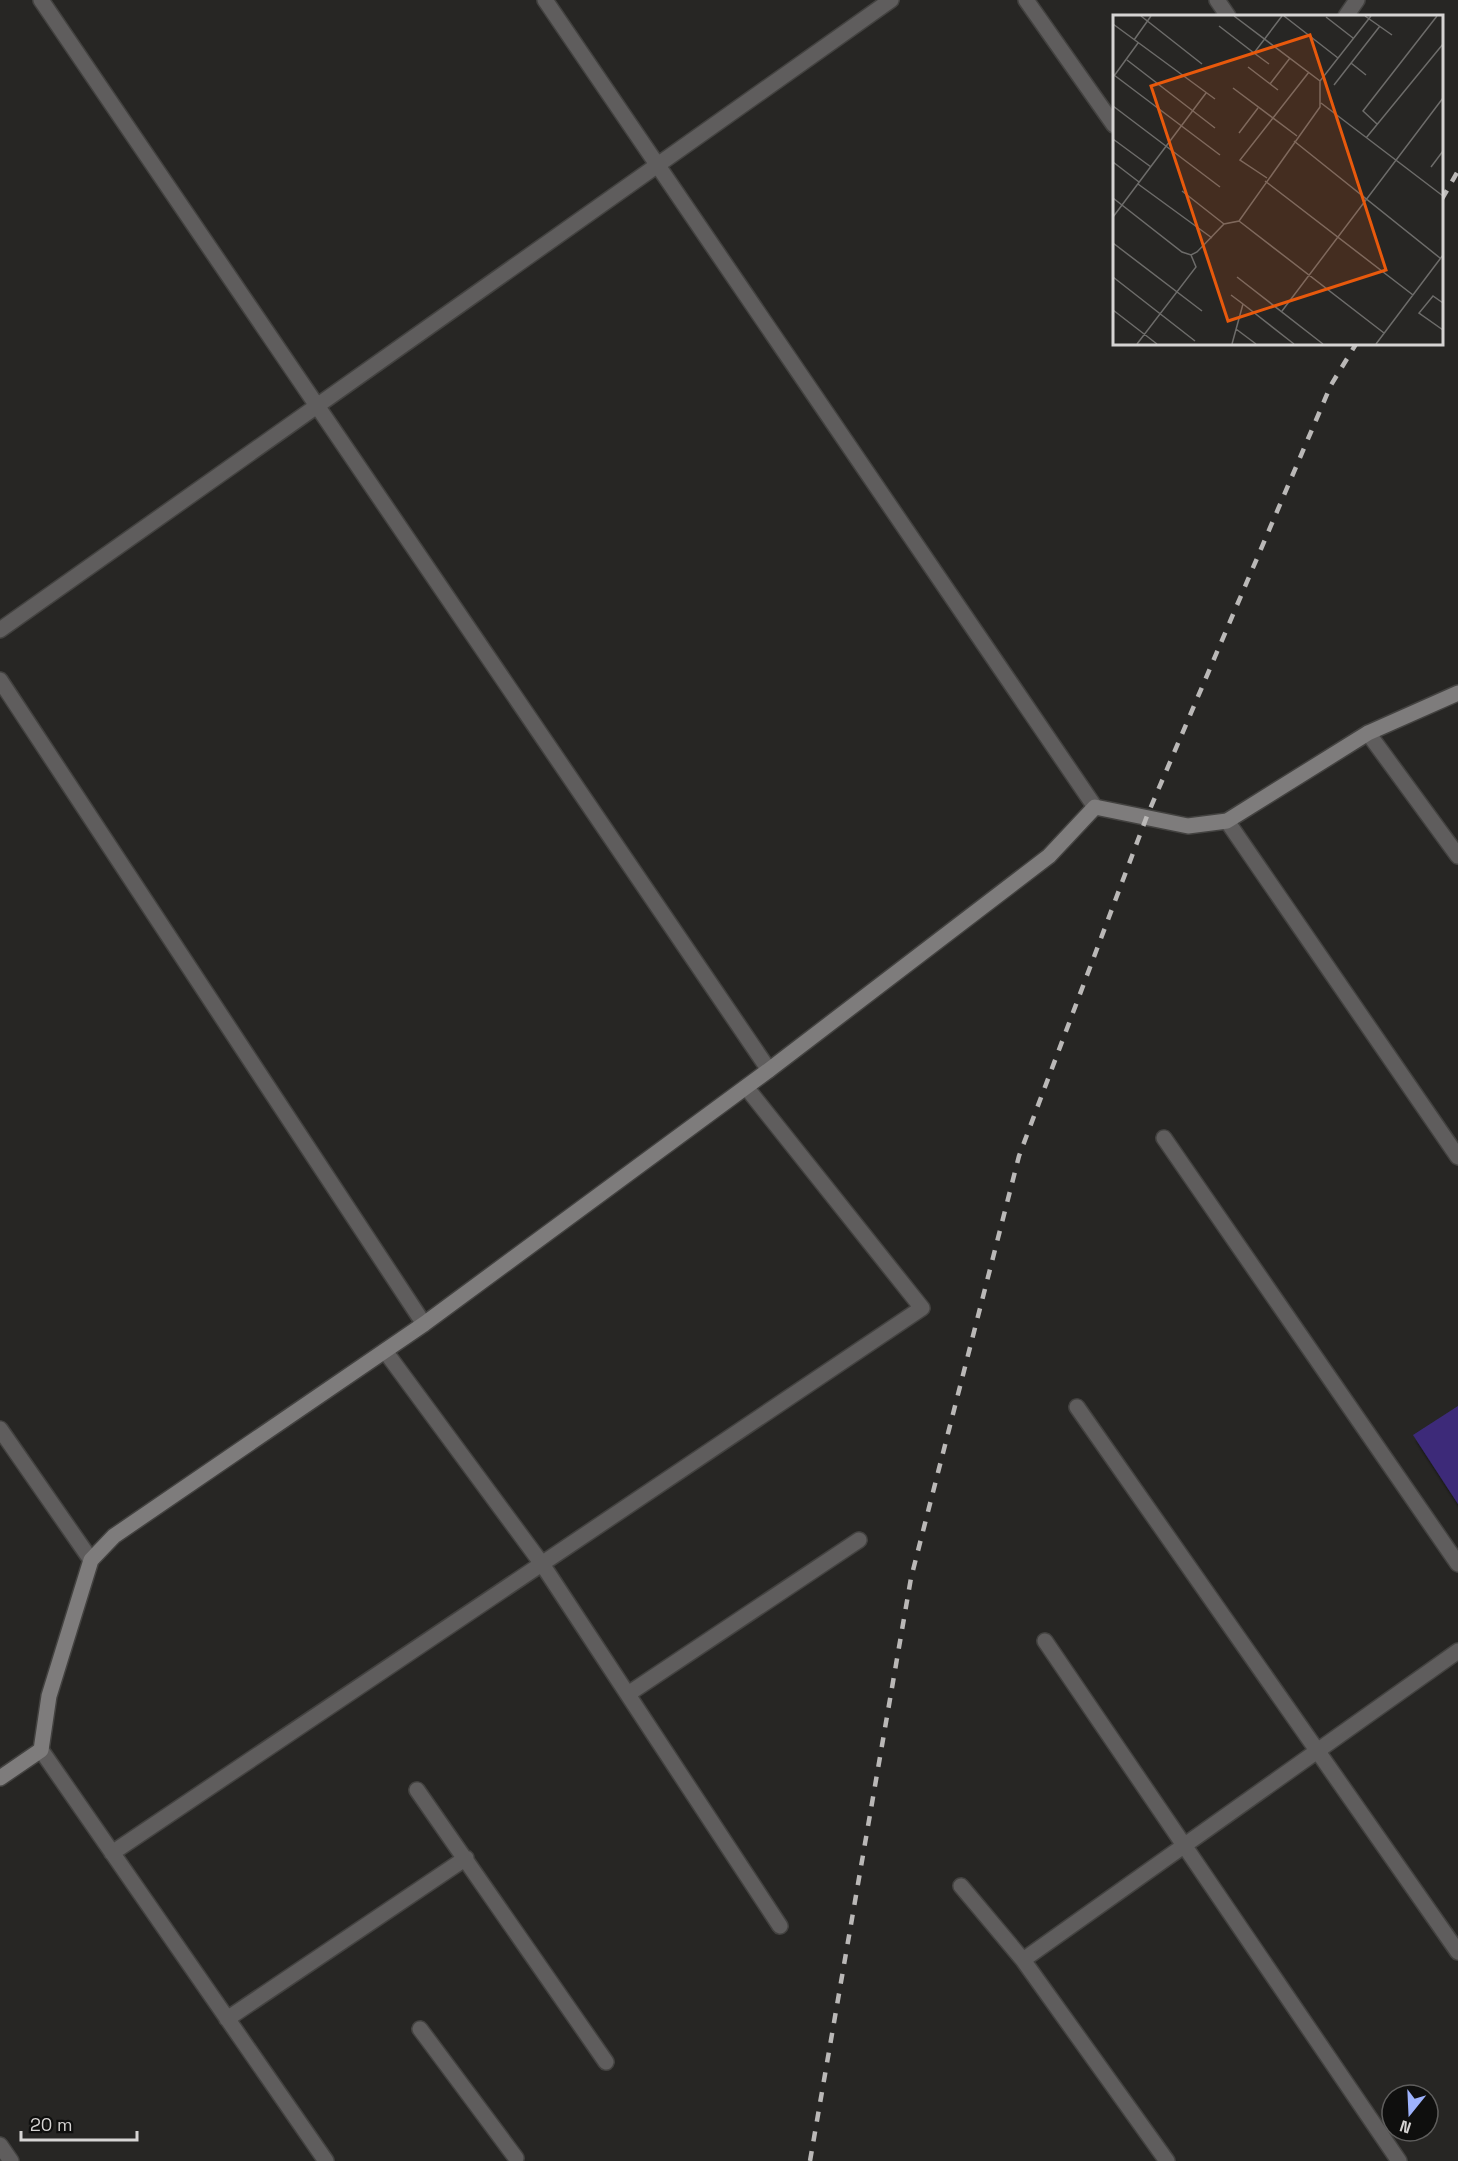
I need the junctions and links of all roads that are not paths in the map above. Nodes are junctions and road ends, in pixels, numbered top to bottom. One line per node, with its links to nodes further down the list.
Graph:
1 (41, 0): 11 (street)
2 (545, 0): 10 (street)
3 (891, 0): 10 (street)
4 (1026, 0): 9 (street)
5 (1217, 0): 7 (street)
6 (1357, 0): 8 (street)
7 (1227, 15)
8 (1347, 15)
9 (1113, 124)
10 (658, 165): 11 (street); 16 (street)
11 (317, 406): 12 (street); 19 (street)
12 (0, 630)
13 (0, 680): 23 (street)
14 (1458, 693): 15 (street)
15 (1368, 733): 17 (street); 18 (street)
16 (1095, 807): 17 (street); 19 (street)
17 (1227, 821): 22 (street)
18 (1458, 856)
19 (769, 1070): 20 (street)
20 (746, 1087): 23 (street); 29 (street)
21 (1164, 1138): 30 (street)
22 (1458, 1157)
23 (424, 1324): 24 (street)
24 (385, 1351): 28 (street); 29 (street)
25 (1077, 1407): 35 (street)
26 (0, 1428): 28 (street)
27 (860, 1540): 33 (street)
28 (91, 1560): 34 (street)
29 (542, 1564): 33 (street); 39 (street)
30 (1458, 1564)
31 (1045, 1641): 38 (street)
32 (1458, 1651): 35 (street)
33 (628, 1694): 42 (street)
34 (41, 1750): 36 (street); 39 (street)
35 (1317, 1750): 38 (street); 43 (street)
36 (0, 1778)
37 (417, 1790): 40 (street)
38 (1184, 1845): 44 (street); 53 (street)
39 (112, 1853): 45 (street)
40 (466, 1858): 45 (street); 47 (street)
41 (961, 1886): 44 (street)
42 (780, 1926)
43 (1458, 1952)
44 (1023, 1960): 52 (street)
45 (227, 2019): 51 (street)
46 (420, 2029): 49 (street)
47 (606, 2062)
48 (0, 2145): 50 (street)
49 (515, 2160)
50 (11, 2161)
51 (326, 2161)
52 (1167, 2161)
53 (1399, 2161)

